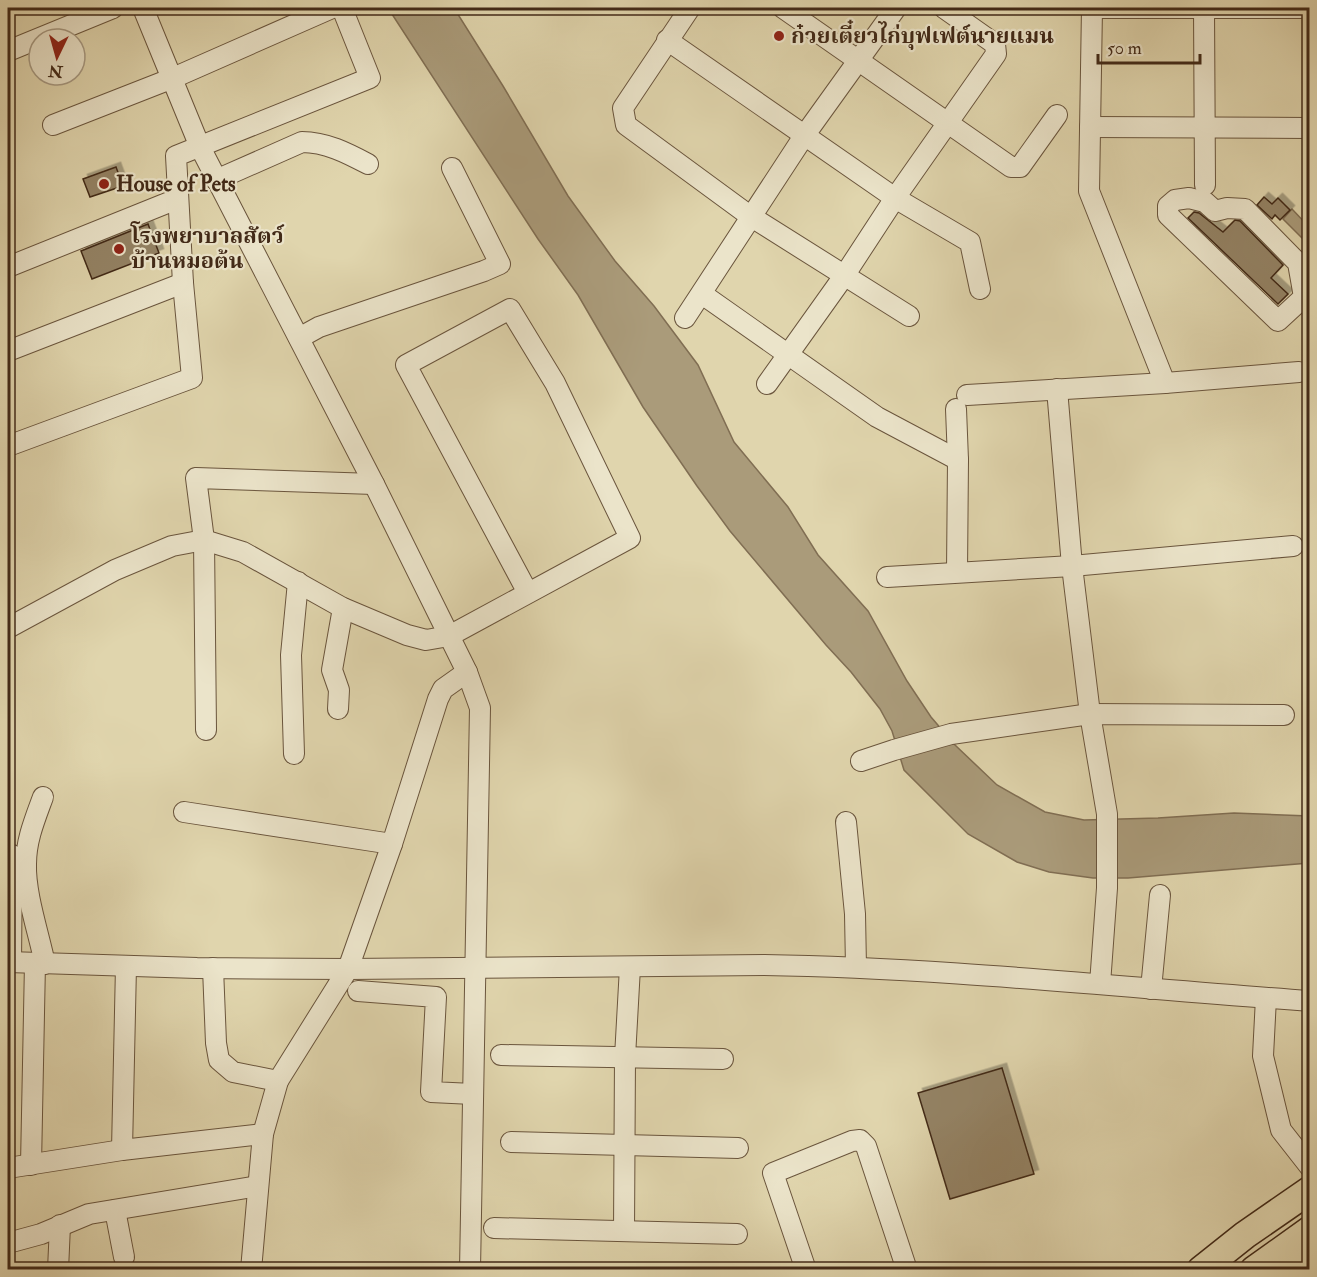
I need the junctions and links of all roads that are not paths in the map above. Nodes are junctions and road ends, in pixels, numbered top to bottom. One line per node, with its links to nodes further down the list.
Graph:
1 (113, 8): 13 (street)
2 (143, 8): 15 (street)
3 (332, 8): 15 (street)
4 (342, 8): 23 (street)
5 (690, 8): 12 (street)
6 (783, 8): 14 (street)
7 (896, 8): 14 (street)
8 (944, 8): 17 (street)
9 (1092, 8): 10 (street); 19 (street)
10 (1204, 8): 11 (street); 20 (street)
11 (1301, 8)
12 (667, 40): 22 (street); 30 (street)
13 (8, 51)
14 (858, 60): 17 (street); 22 (street)
15 (173, 78): 18 (street); 23 (street)
16 (1057, 115): 17 (street)
17 (947, 123): 28 (street)
18 (53, 125)
19 (1090, 127): 20 (street); 43 (street)
20 (1205, 128): 21 (street); 27 (street)
21 (1310, 128)
22 (804, 136): 28 (street); 30 (street)
23 (200, 147): 26 (street); 29 (street)
24 (368, 164): 26 (street)
25 (452, 168): 39 (street)
26 (216, 180): 39 (street)
27 (1205, 185)
28 (895, 198): 32 (street); 34 (street)
29 (177, 199): 31 (street); 33 (street)
30 (750, 216): 32 (street); 35 (street)
31 (8, 267)
32 (844, 276): 37 (street); 41 (street)
33 (183, 283): 40 (street); 46 (street)
34 (980, 288)
35 (702, 294): 38 (street); 41 (street)
36 (1307, 298): 36 (street)
37 (909, 316)
38 (685, 318)
39 (299, 338): 48 (street)
40 (8, 351)
41 (789, 355): 44 (street); 47 (street)
42 (1299, 372): 43 (street)
43 (1165, 383): 45 (street)
44 (767, 384)
45 (1057, 389): 47 (street); 51 (street)
46 (8, 446)
47 (958, 460): 52 (street)
48 (374, 484): 49 (street); 58 (street)
49 (204, 540): 54 (street); 57 (street); 63 (street)
50 (1293, 546): 51 (street)
51 (1072, 566): 52 (street); 61 (street)
52 (957, 572): 53 (street)
53 (887, 577)
54 (298, 582): 56 (street); 64 (street)
55 (528, 593): 55 (street); 58 (street)
56 (343, 608): 58 (street); 60 (street)
57 (8, 628)
58 (449, 636): 59 (street)
59 (467, 672): 69 (street); 75 (street)
60 (338, 709)
61 (1090, 714): 62 (street); 65 (street); 80 (street)
62 (1284, 715)
63 (206, 730)
64 (294, 754)
65 (861, 761)
66 (43, 797): 73 (street)
67 (184, 812): 69 (street)
68 (846, 822): 77 (street)
69 (392, 844): 79 (street)
70 (12, 855): 72 (street)
71 (1160, 895): 81 (street)
72 (9, 962): 73 (street)
73 (40, 964): 74 (street); 95 (street)
74 (126, 966): 78 (street); 94 (street)
75 (475, 967): 76 (street); 79 (street); 89 (street)
76 (630, 967): 77 (street); 86 (street)
77 (856, 967): 80 (street)
78 (213, 968): 79 (street); 88 (street)
79 (348, 969): 88 (street)
80 (1100, 984): 81 (street)
81 (1151, 988): 83 (street)
82 (358, 991): 89 (street)
83 (1266, 998): 84 (street); 96 (street)
84 (1310, 1001)
85 (501, 1055): 86 (street)
86 (625, 1057): 87 (street); 92 (street)
87 (723, 1059)
88 (278, 1081): 90 (street)
89 (473, 1094): 111 (street)
90 (263, 1134): 94 (street); 98 (street)
91 (511, 1142): 92 (street)
92 (625, 1145): 93 (street); 104 (street)
93 (738, 1148)
94 (122, 1150): 95 (street)
95 (30, 1165): 97 (street)
96 (1310, 1167)
97 (8, 1168)
98 (258, 1186): 100 (street); 110 (street)
99 (1310, 1190): 114 (highway)
100 (115, 1210): 101 (street); 107 (street)
101 (60, 1225): 106 (street); 109 (street)
102 (494, 1228): 104 (street)
103 (1310, 1230): 115 (highway)
104 (624, 1231): 105 (street)
105 (737, 1234)
106 (8, 1243)
107 (124, 1257)
108 (1310, 1258): 116 (highway)
109 (58, 1269)
110 (251, 1269)
111 (470, 1269)
112 (806, 1269): 113 (street)
113 (907, 1269)
114 (1201, 1269)
115 (1254, 1269)
116 (1293, 1269)

